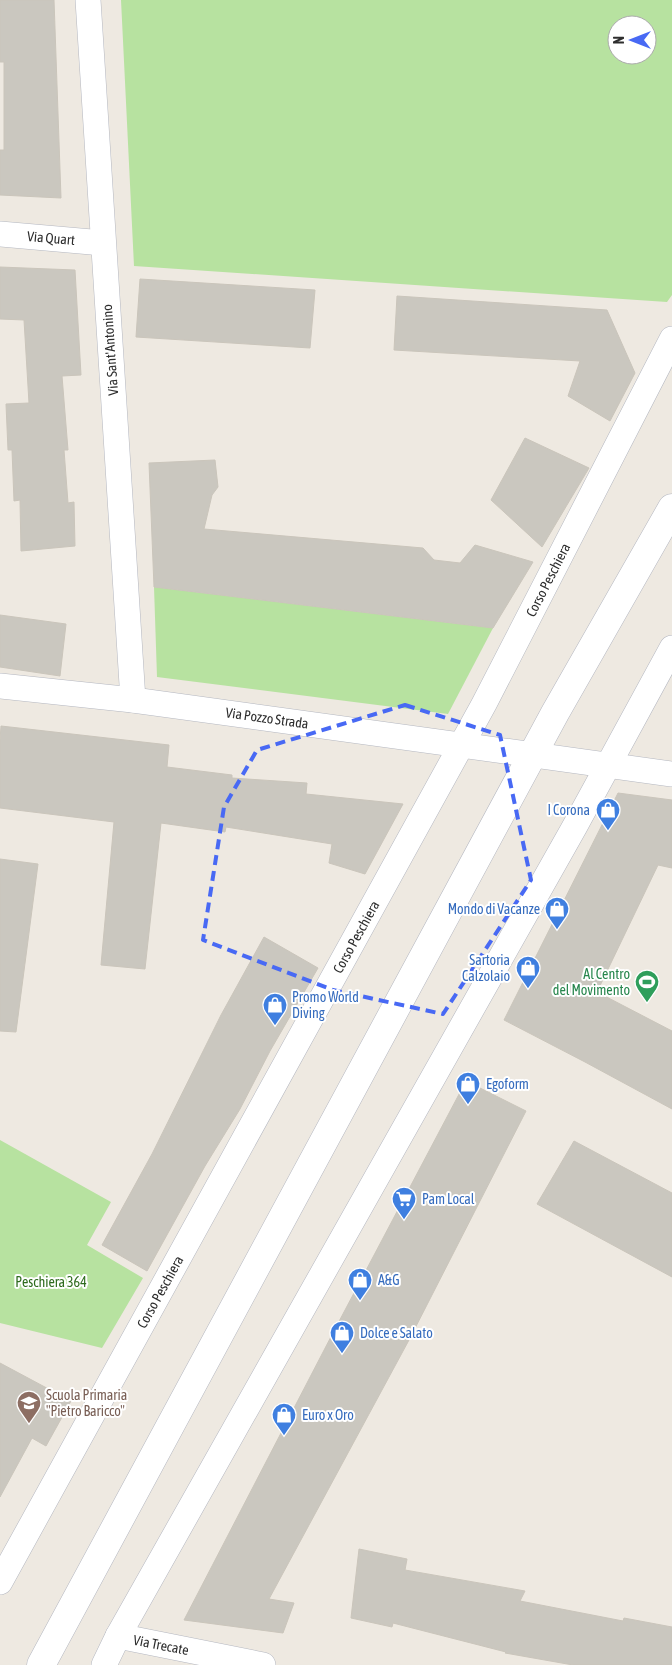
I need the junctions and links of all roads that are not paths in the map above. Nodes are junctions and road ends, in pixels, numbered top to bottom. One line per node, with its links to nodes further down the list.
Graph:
1 (88, 0): 3 (street, Via Sant'Antonino)
2 (0, 234): 3 (street, Via Quart)
3 (103, 243): 8 (street, Via Sant'Antonino)
4 (672, 339): 9 (street, Corso Peschiera)
5 (672, 508): 10 (main road)
6 (672, 648): 11 (street)
7 (0, 686): 8 (street, Via Pozzo Strada)
8 (132, 700): 9 (street, Via Pozzo Strada)
9 (462, 745): 10 (street, Via Pozzo Strada); 13 (street, Corso Peschiera)
10 (534, 754): 11 (street, Via Pozzo Strada); 15 (main road)
11 (608, 765): 12 (street, Via Pozzo Strada); 14 (street)
12 (672, 774)
13 (0, 1582)
14 (118, 1636): 16 (street); 17 (street, Via Trecate)
15 (41, 1665)
16 (104, 1665)
17 (263, 1665)

